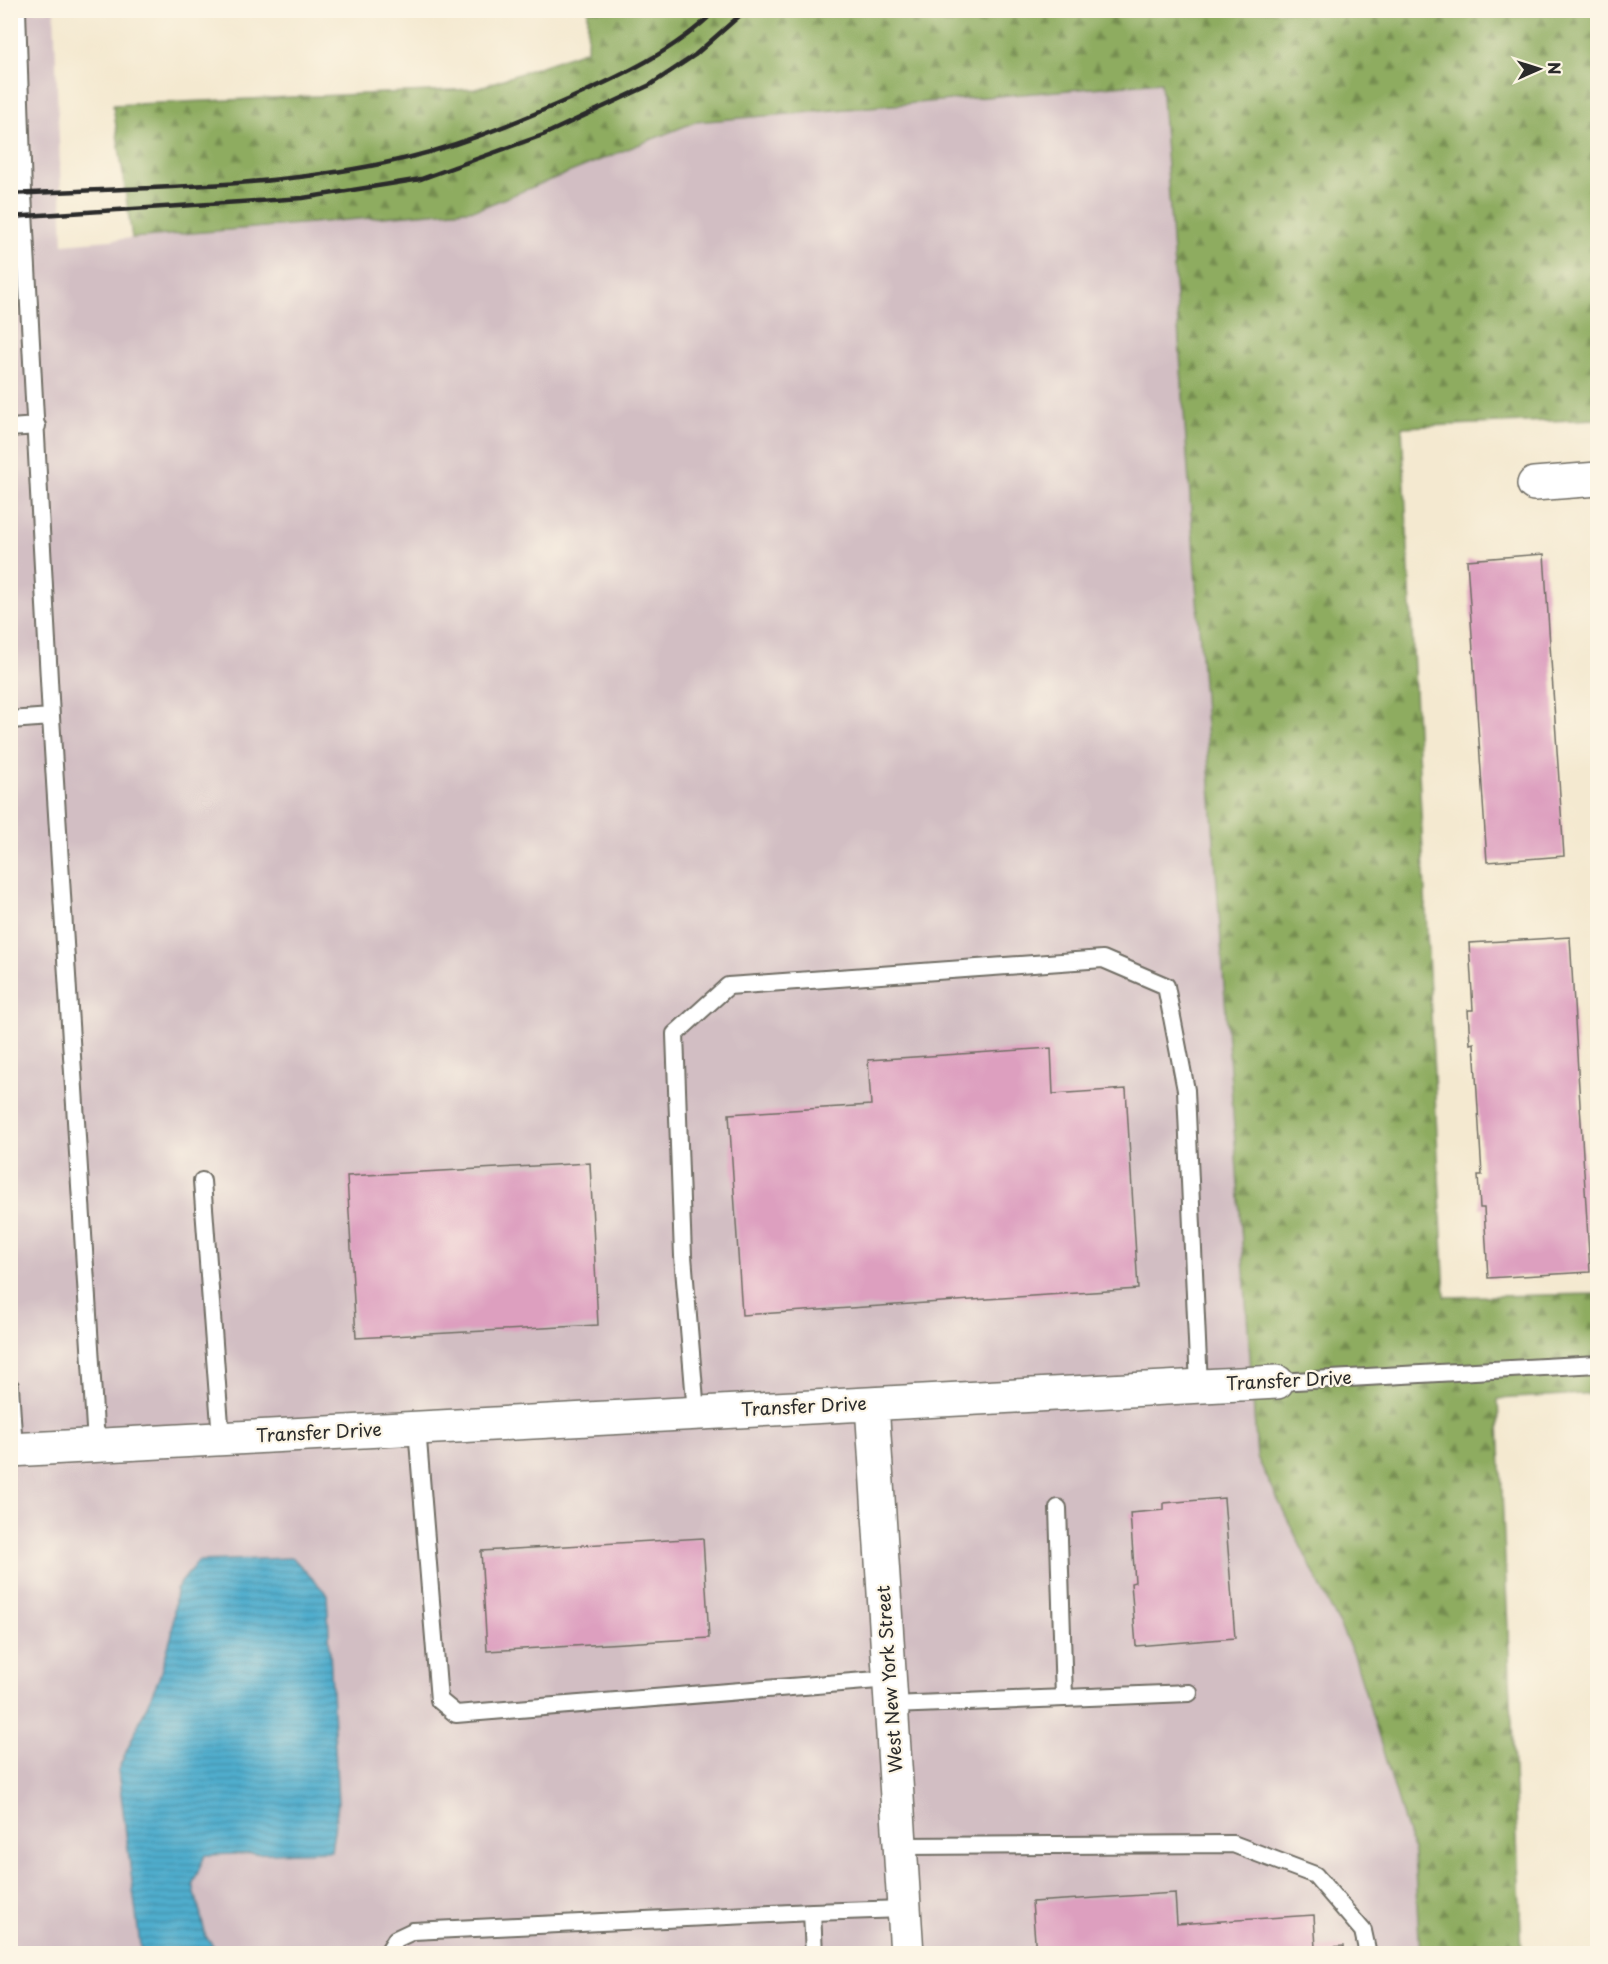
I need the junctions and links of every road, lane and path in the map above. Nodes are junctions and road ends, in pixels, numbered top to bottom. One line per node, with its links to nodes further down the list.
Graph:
1 (17, 10): 2 (lane)
2 (37, 426): 3 (lane); 6 (lane)
3 (10, 428)
4 (1598, 479): 5 (street)
5 (1534, 484)
6 (51, 717): 7 (lane); 17 (lane)
7 (10, 720)
8 (202, 1181): 16 (lane)
9 (1598, 1364): 10 (lane, Transfer Drive)
10 (1277, 1382): 12 (street, Transfer Drive)
11 (10, 1386): 18 (lane)
12 (1199, 1386): 13 (street, Transfer Drive); 14 (lane)
13 (872, 1404): 14 (street, Transfer Drive); 20 (street, West New York Street)
14 (696, 1413): 15 (street, Transfer Drive)
15 (417, 1428): 16 (street, Transfer Drive); 20 (lane)
16 (221, 1438): 17 (street, Transfer Drive)
17 (96, 1444): 18 (street, Transfer Drive)
18 (12, 1450)
19 (1058, 1508): 22 (lane)
20 (891, 1692): 22 (lane); 23 (street, West New York Street)
21 (1189, 1692): 22 (lane)
22 (1064, 1698)
23 (901, 1846): 24 (street, West New York Street); 29 (lane)
24 (904, 1909): 25 (lane); 28 (street, West New York Street)
25 (812, 1912): 26 (lane); 27 (lane)
26 (387, 1953)
27 (814, 1953)
28 (907, 1953)
29 (1368, 1953)

